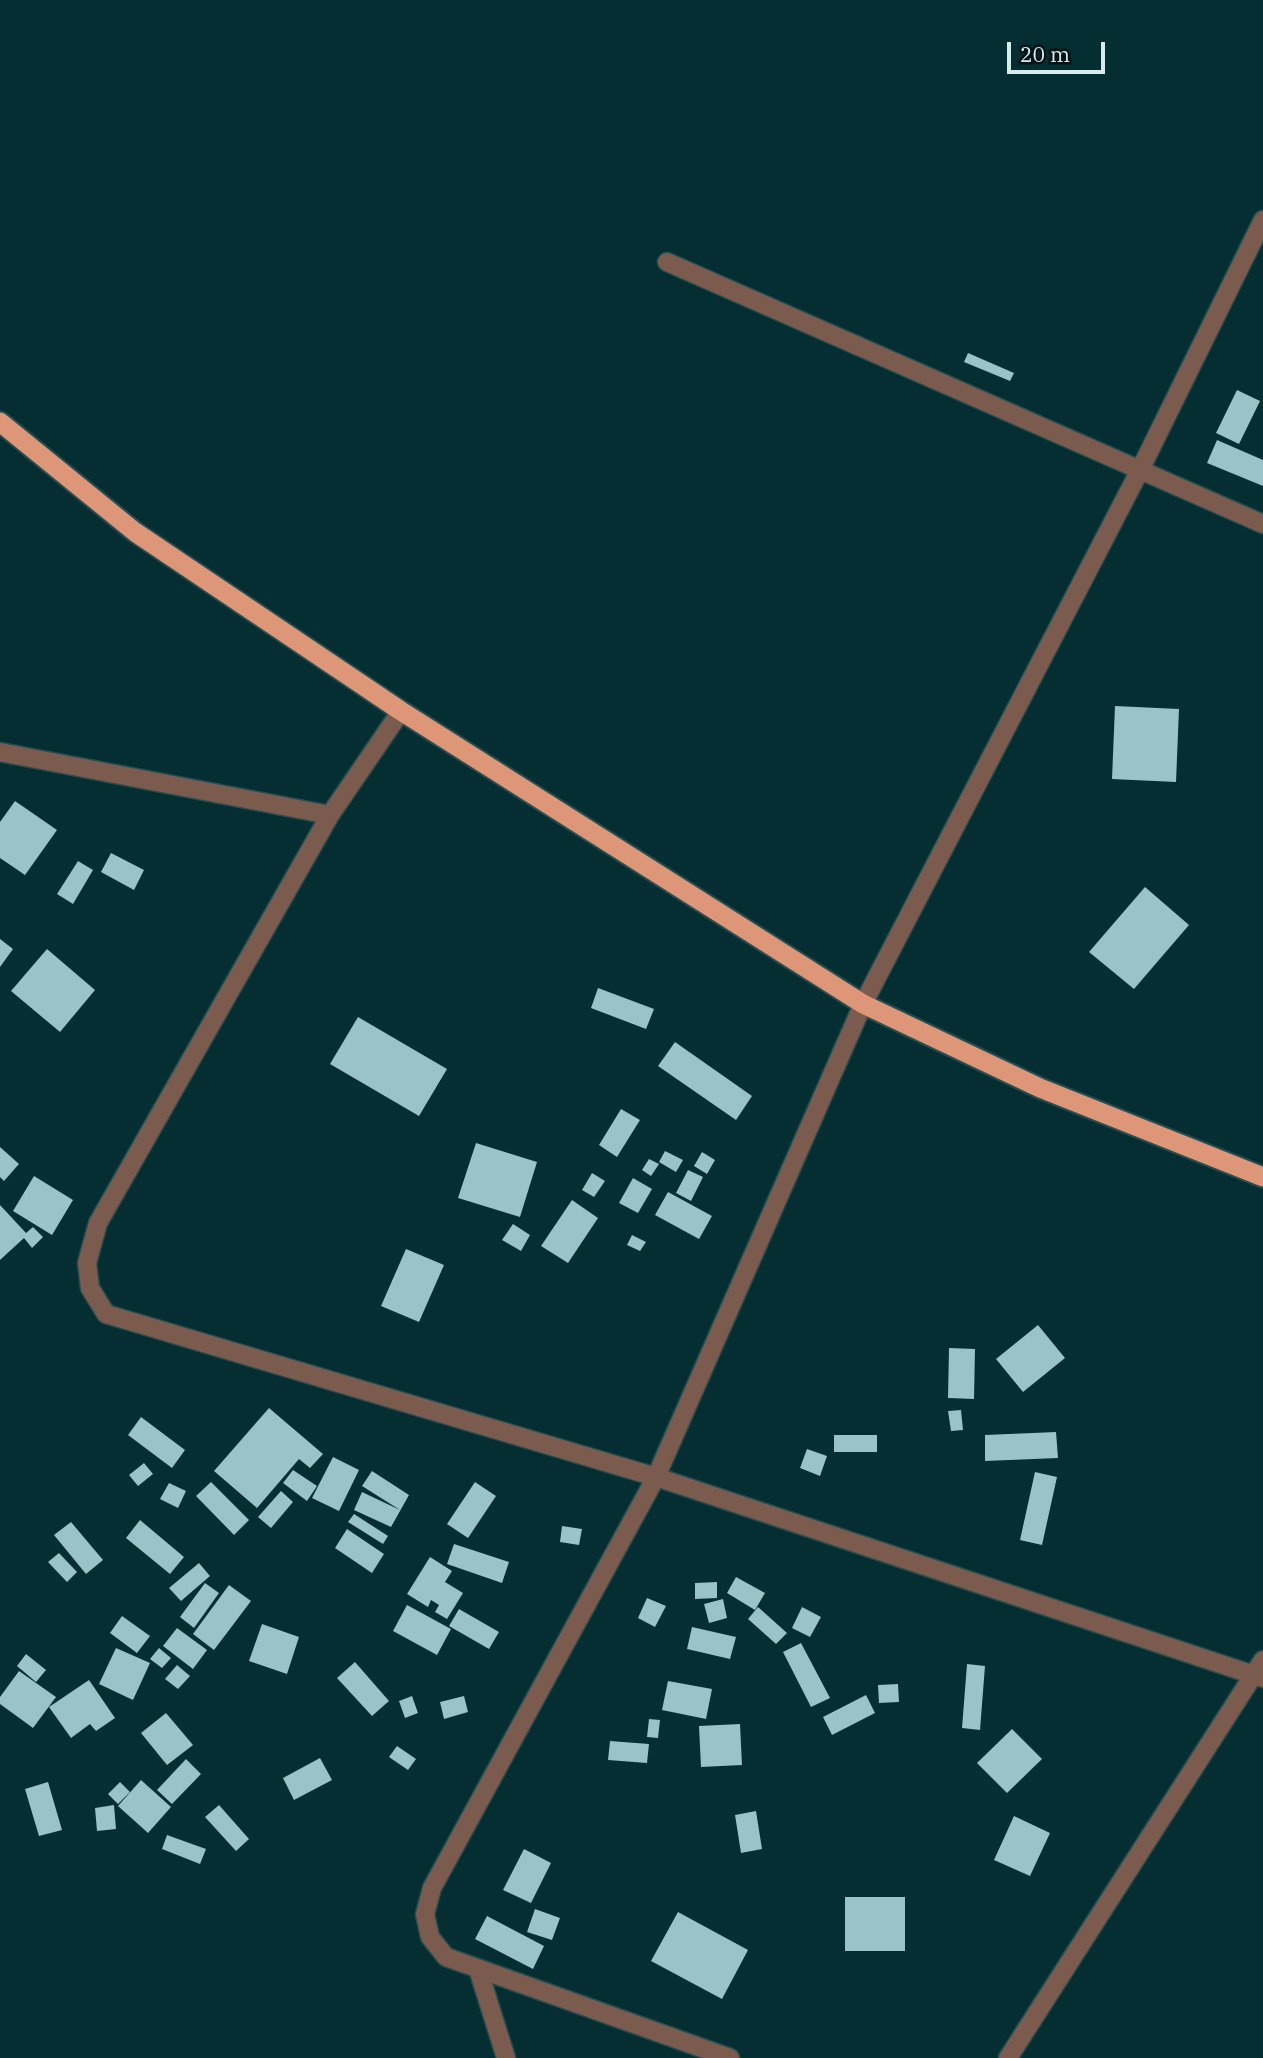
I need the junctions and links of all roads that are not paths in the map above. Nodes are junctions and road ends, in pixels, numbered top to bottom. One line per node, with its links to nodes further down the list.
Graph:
1 (1263, 220): 4 (street)
2 (667, 262): 4 (street)
3 (0, 422): 6 (highway)
4 (1140, 470): 5 (street); 9 (street)
5 (1263, 524)
6 (401, 711): 8 (street); 9 (highway)
7 (0, 752): 8 (street)
8 (330, 815): 11 (street)
9 (863, 1004): 10 (highway); 11 (street)
10 (1263, 1177)
11 (656, 1477): 12 (street); 13 (street)
12 (1260, 1671): 16 (street)
13 (478, 1969): 14 (street); 15 (street)
14 (506, 2058)
15 (730, 2058)
16 (1008, 2058)

